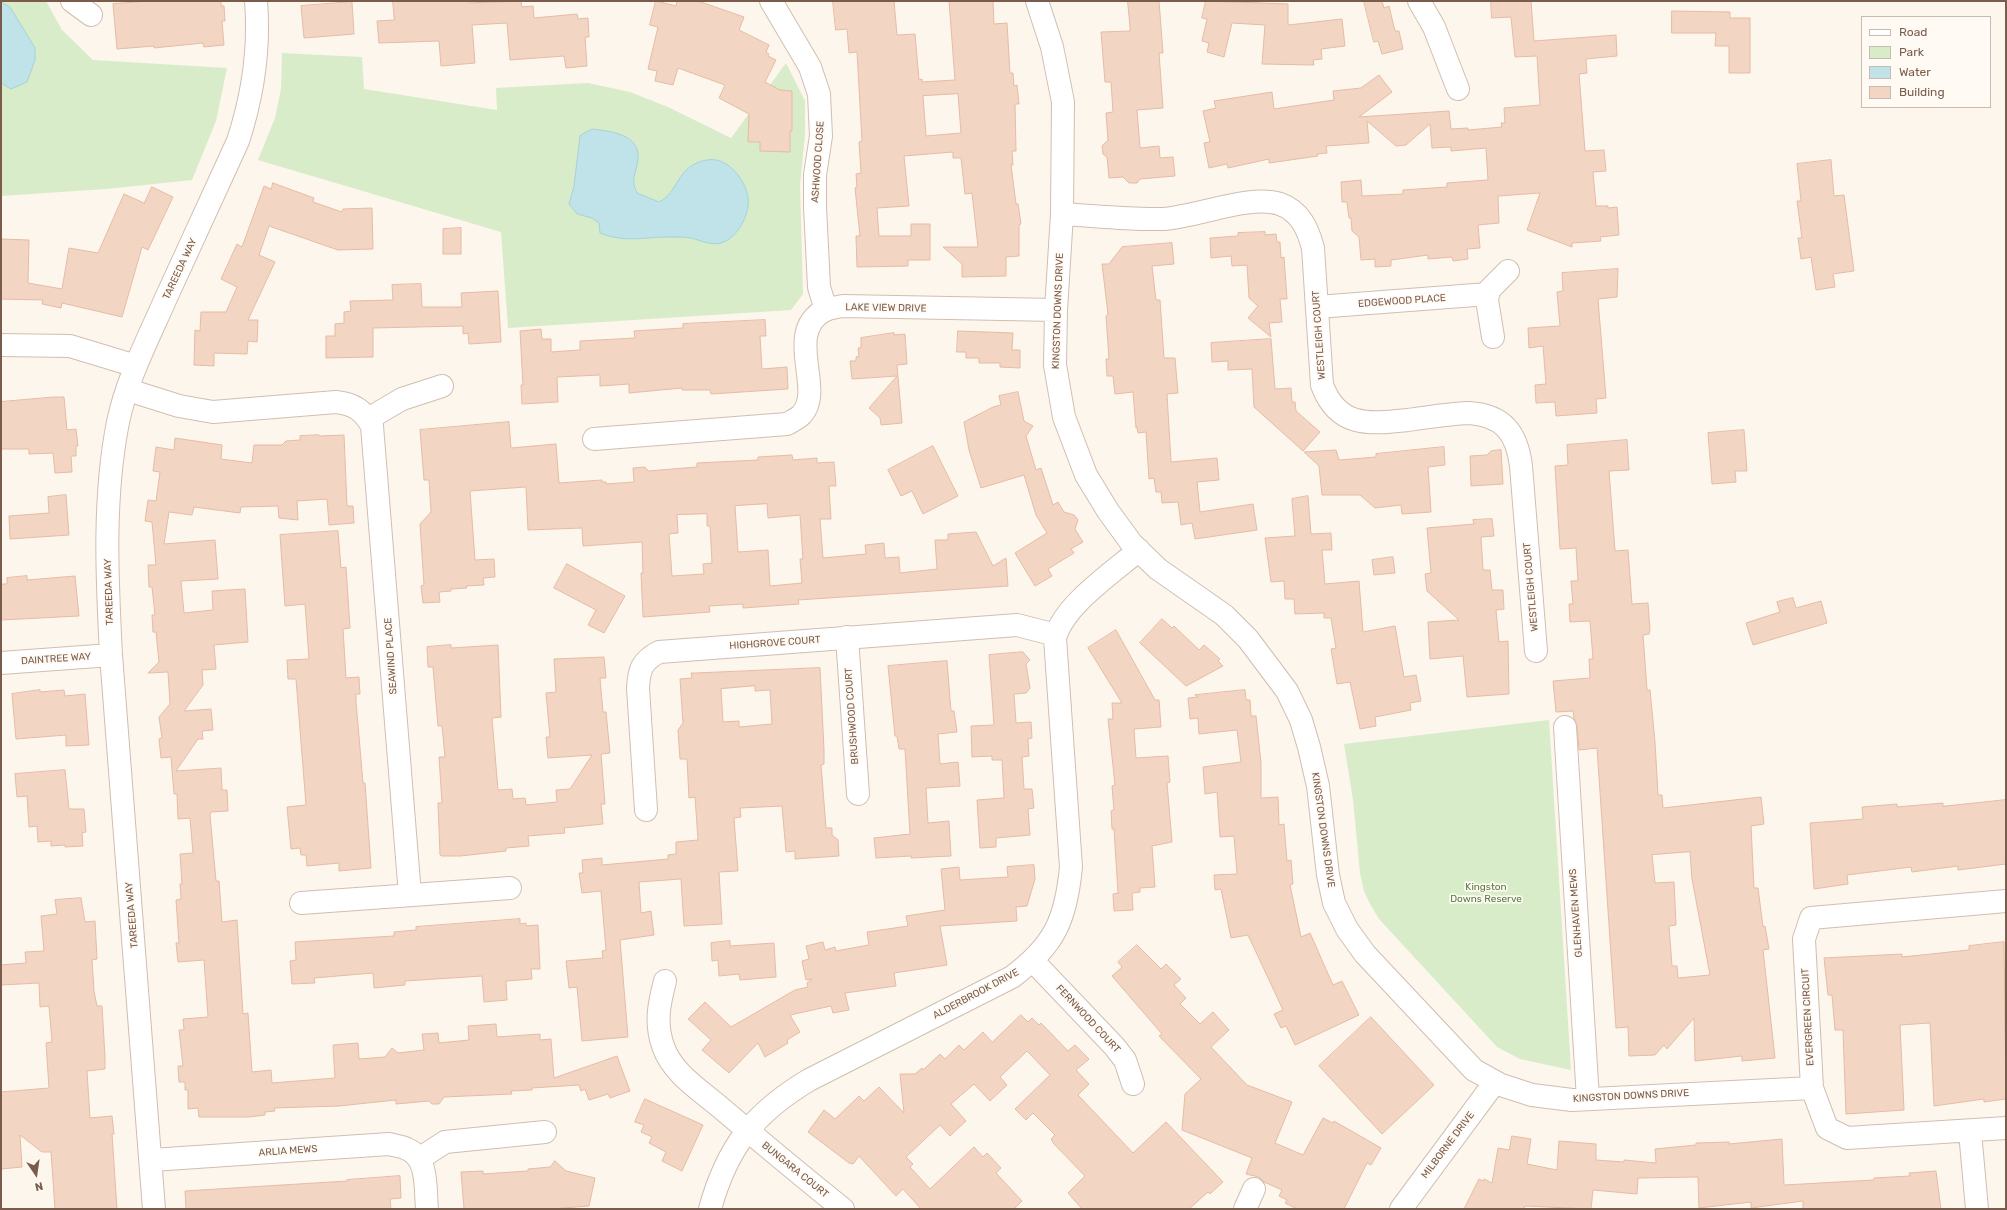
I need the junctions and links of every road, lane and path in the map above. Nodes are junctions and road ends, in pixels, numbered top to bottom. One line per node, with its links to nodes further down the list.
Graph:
1 (72, 1): 6 (street)
2 (256, 1): 16 (street, TAREEDA WAY)
3 (771, 1): 12 (street, ASHWOOD CLOSE)
4 (1037, 1): 8 (street, KINGSTON DOWNS DRIVE)
5 (1419, 1): 7 (street)
6 (91, 15)
7 (1458, 89)
8 (1062, 214): 11 (street, WESTLEIGH COURT); 13 (street, KINGSTON DOWNS DRIVE)
9 (1508, 271): 10 (street)
10 (1488, 294): 11 (street, EDGEWOOD PLACE); 14 (street)
11 (1317, 307): 24 (street, WESTLEIGH COURT)
12 (826, 310): 13 (street, LAKE VIEW DRIVE); 20 (street)
13 (1056, 310): 21 (street, KINGSTON DOWNS DRIVE)
14 (1493, 336)
15 (1, 345): 16 (street)
16 (136, 366): 18 (street, TAREEDA WAY)
17 (442, 386): 19 (street)
18 (128, 390): 19 (street); 25 (street, TAREEDA WAY)
19 (368, 419): 31 (street, SEAWIND PLACE)
20 (594, 439)
21 (1139, 550): 22 (street, ALDERBROOK DRIVE); 36 (street, KINGSTON DOWNS DRIVE)
22 (1056, 635): 23 (street, HIGHGROVE COURT); 34 (street, ALDERBROOK DRIVE)
23 (847, 637): 28 (street, BRUSHWOOD COURT); 29 (street, HIGHGROVE COURT)
24 (1536, 651)
25 (111, 655): 26 (street, DAINTREE WAY); 45 (street, TAREEDA WAY)
26 (1, 663)
27 (1565, 726): 39 (street, GLENHAVEN MEWS)
28 (858, 794)
29 (646, 810)
30 (510, 888): 31 (street)
31 (410, 895): 33 (street)
32 (2006, 901): 38 (street, EVERGREEN CIRCUIT)
33 (301, 902)
34 (1034, 961): 37 (street, FERNWOOD COURT); 41 (street, ALDERBROOK DRIVE)
35 (665, 981): 41 (street, BUNGARA COURT)
36 (1495, 1082): 39 (street, KINGSTON DOWNS DRIVE); 52 (street, MILBORNE DRIVE)
37 (1133, 1084)
38 (1812, 1088): 39 (street, KINGSTON DOWNS DRIVE); 43 (street, EVERGREEN CIRCUIT)
39 (1588, 1099)
40 (2006, 1128): 43 (street, EVERGREEN CIRCUIT)
41 (747, 1131): 49 (street, ALDERBROOK DRIVE); 50 (street, BUNGARA COURT)
42 (545, 1132): 44 (street)
43 (1970, 1132): 53 (street)
44 (419, 1159): 45 (street, ARLIA MEWS); 48 (street)
45 (152, 1160): 47 (street, TAREEDA WAY)
46 (1254, 1189): 51 (street)
47 (154, 1209)
48 (427, 1209)
49 (710, 1209)
50 (843, 1209)
51 (1244, 1209)
52 (1401, 1209)
53 (1977, 1209)

